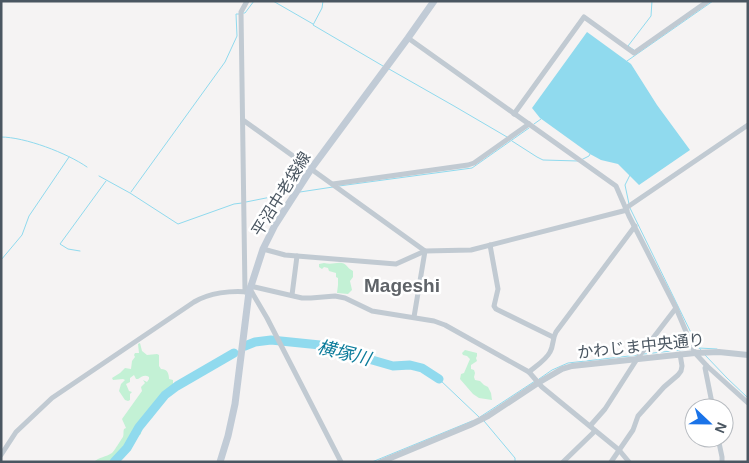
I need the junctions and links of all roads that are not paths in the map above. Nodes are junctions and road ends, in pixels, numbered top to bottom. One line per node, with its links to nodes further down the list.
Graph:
1 (247, 1): 6 (street)
2 (434, 1): 4 (main road, 平沼中老袋線)
3 (708, 1): 5 (street)
4 (408, 38): 5 (street); 9 (main road, 平沼中老袋線)
5 (514, 114): 7 (street)
6 (243, 120): 9 (street); 17 (street)
7 (529, 124): 10 (street); 11 (street)
8 (748, 125): 11 (street)
9 (311, 169): 10 (street); 14 (main road, 平沼中老袋線)
10 (333, 184): 15 (street)
11 (626, 209): 12 (street); 13 (street)
12 (635, 226): 19 (street); 21 (street)
13 (490, 245): 15 (street); 21 (street)
14 (263, 249): 16 (street); 17 (main road, 平沼中老袋線)
15 (425, 251): 16 (street); 20 (street)
16 (297, 256): 18 (street)
17 (249, 290): 18 (street); 35 (street); 36 (main road, 平沼中老袋線); 37 (street)
18 (292, 295): 20 (street)
19 (676, 308): 22 (street); 25 (street)
20 (414, 317): 27 (street)
21 (553, 337): 27 (street)
22 (695, 353): 23 (street, かわじま中央通り); 24 (street, かわじま中央通り); 26 (street)
23 (680, 354): 25 (street, かわじま中央通り); 34 (street)
24 (748, 354)
25 (637, 359): 28 (street, かわじま中央通り); 31 (street)
26 (707, 366): 29 (street); 30 (street)
27 (529, 372): 28 (street)
28 (538, 383): 31 (street); 38 (street, かわじま中央通り)
29 (711, 398)
30 (748, 403)
31 (590, 426): 32 (street)
32 (595, 431): 34 (street); 39 (street)
33 (720, 448): 42 (street)
34 (619, 450): 40 (street); 41 (street)
35 (1, 456)
36 (220, 462)
37 (341, 462)
38 (381, 462)
39 (563, 462)
40 (611, 462)
41 (629, 462)
42 (722, 462)

